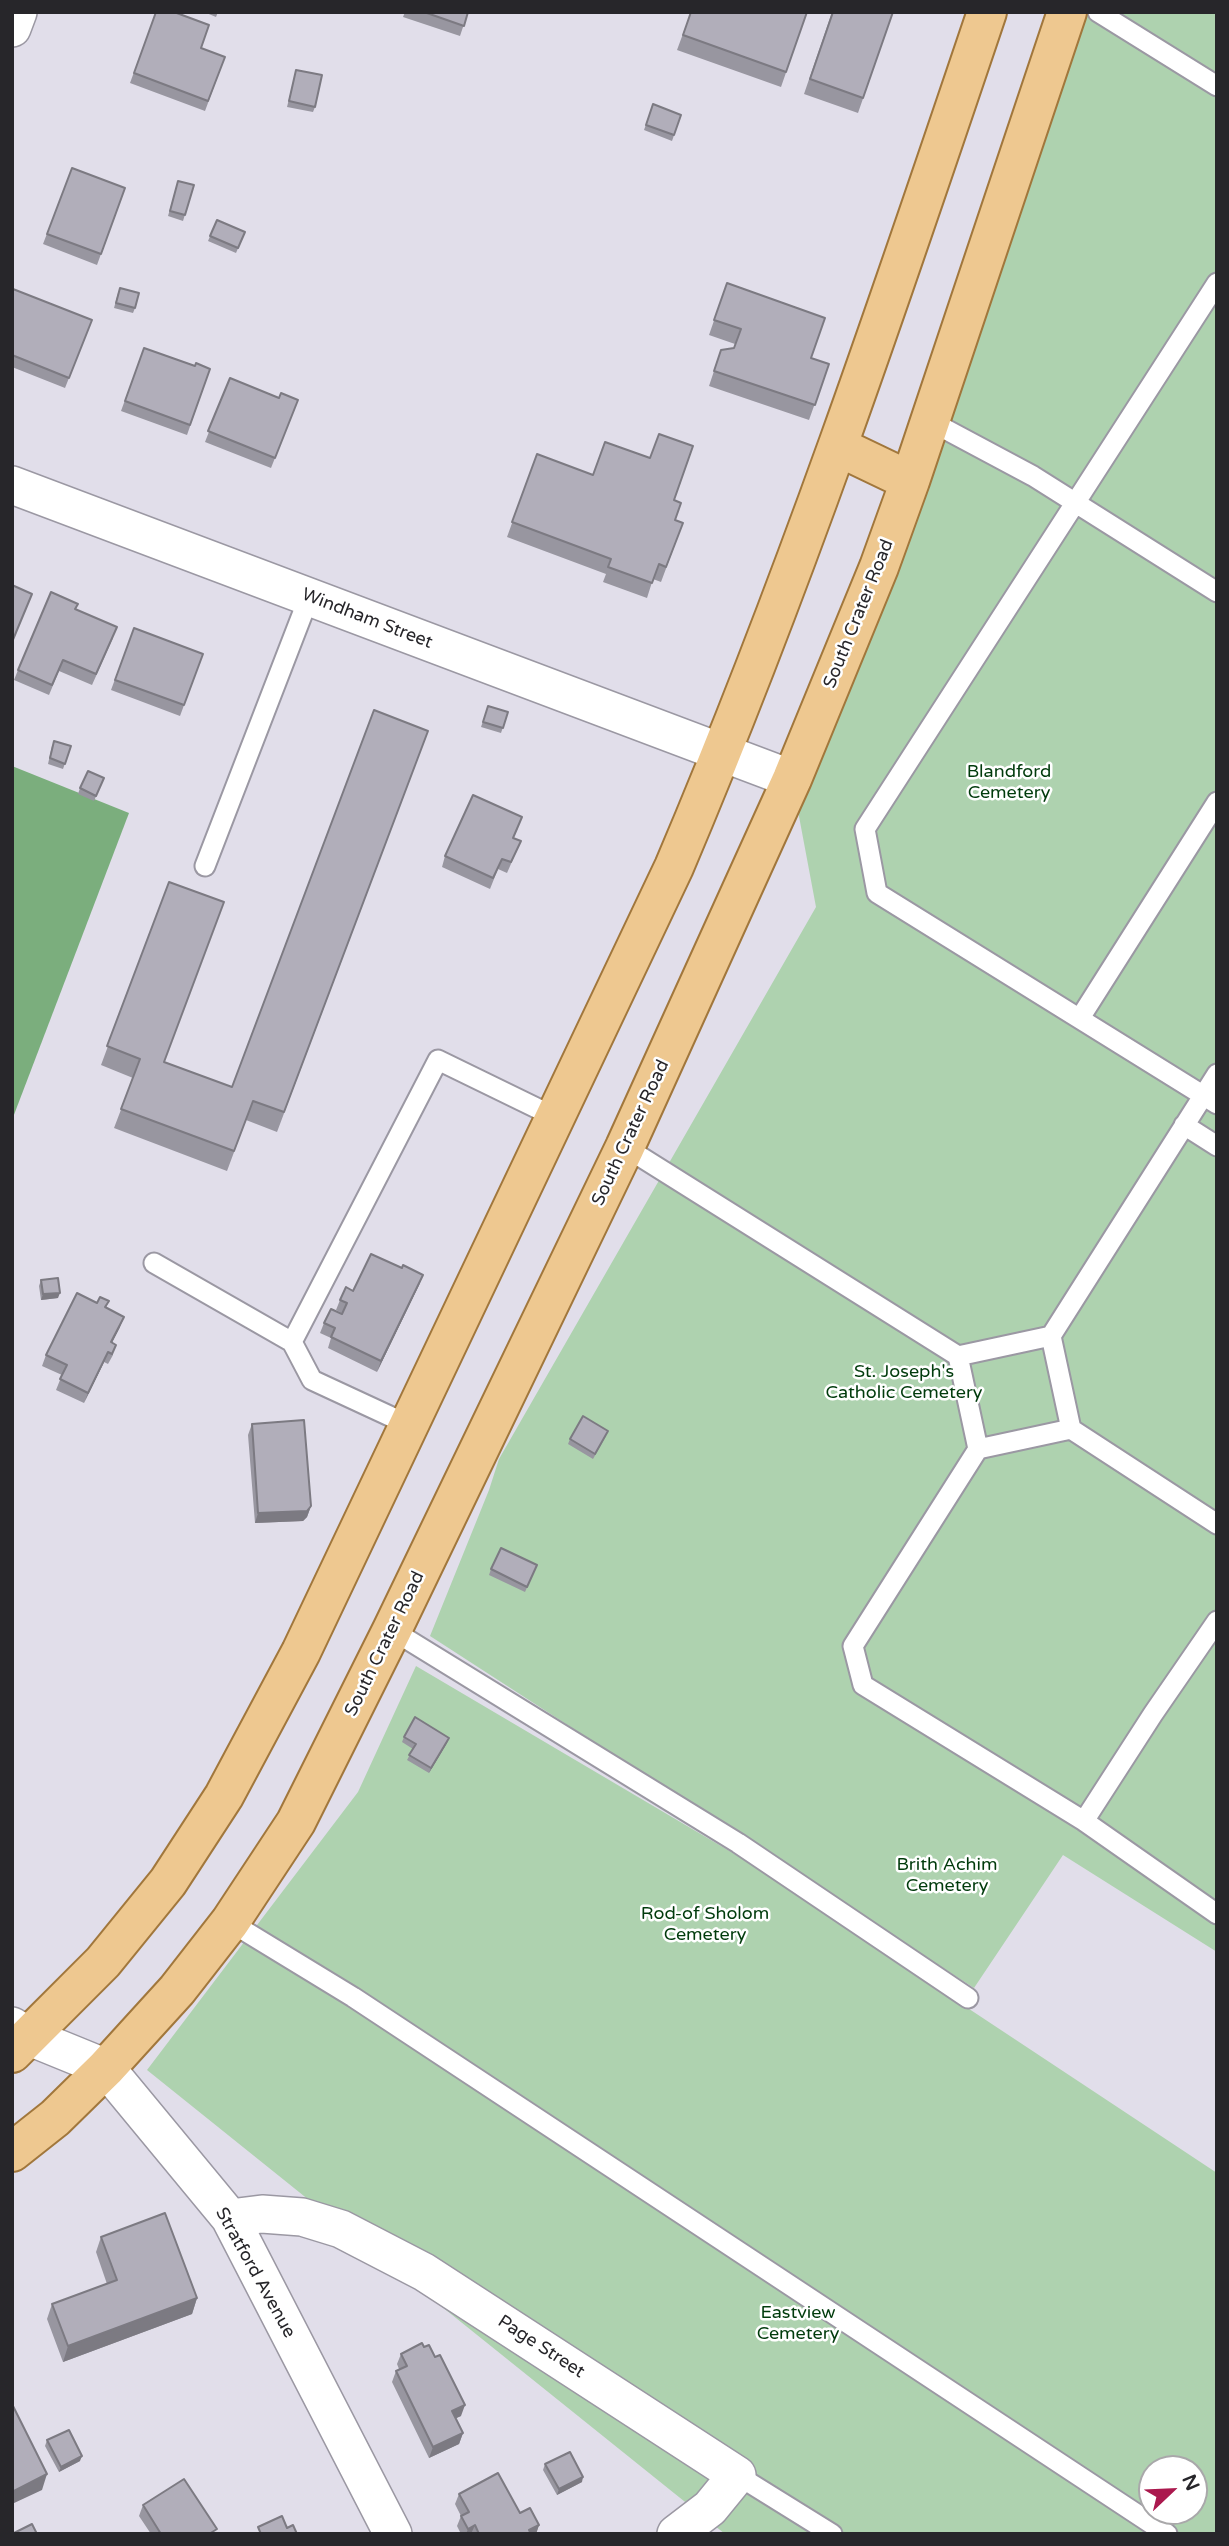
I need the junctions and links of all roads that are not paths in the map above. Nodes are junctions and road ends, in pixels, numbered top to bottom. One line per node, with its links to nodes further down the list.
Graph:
1 (18, 12): 5 (street)
2 (987, 12): 9 (main road)
3 (1067, 12): 8 (main road, South Crater Road)
4 (1098, 12): 6 (lane)
5 (12, 28)
6 (1217, 86)
7 (1217, 283): 12 (lane)
8 (930, 421): 10 (main road, South Crater Road); 12 (lane)
9 (839, 447): 10 (main road); 15 (main road)
10 (910, 481): 16 (main road, South Crater Road)
11 (12, 485): 14 (street, Windham Street)
12 (1074, 502): 13 (lane); 19 (lane)
13 (1217, 592)
14 (309, 597): 15 (street, Windham Street); 18 (lane)
15 (723, 753): 16 (street, Windham Street); 22 (main road)
16 (792, 779): 25 (main road, South Crater Road)
17 (1217, 802): 19 (lane)
18 (205, 866)
19 (1080, 1018): 21 (lane)
20 (1217, 1074): 21 (lane)
21 (1210, 1100): 23 (lane)
22 (555, 1117): 28 (lane); 30 (main road)
23 (1184, 1125): 24 (lane); 27 (lane)
24 (1217, 1146)
25 (625, 1147): 29 (lane); 35 (main road, South Crater Road)
26 (153, 1263): 28 (lane)
27 (1051, 1336): 29 (lane); 31 (lane)
28 (292, 1342): 30 (lane)
29 (958, 1356): 32 (lane)
30 (409, 1425): 40 (main road)
31 (1071, 1429): 32 (lane); 33 (lane)
32 (978, 1450): 36 (lane)
33 (1217, 1524)
34 (1217, 1621): 36 (lane)
35 (392, 1630): 38 (main road, South Crater Road); 39 (lane)
36 (1084, 1821): 37 (lane)
37 (1217, 1914)
38 (230, 1922): 41 (main road, South Crater Road); 48 (lane)
39 (968, 1998)
40 (18, 2039): 41 (street, Stratford Avenue)
41 (106, 2068): 42 (main road, South Crater Road); 43 (street, Stratford Avenue)
42 (12, 2152)
43 (230, 2218): 44 (street, Page Street); 45 (street, Stratford Avenue)
44 (737, 2475): 46 (street); 47 (lane, Page Street)
45 (393, 2534)
46 (676, 2534)
47 (832, 2534)
48 (1167, 2534)

